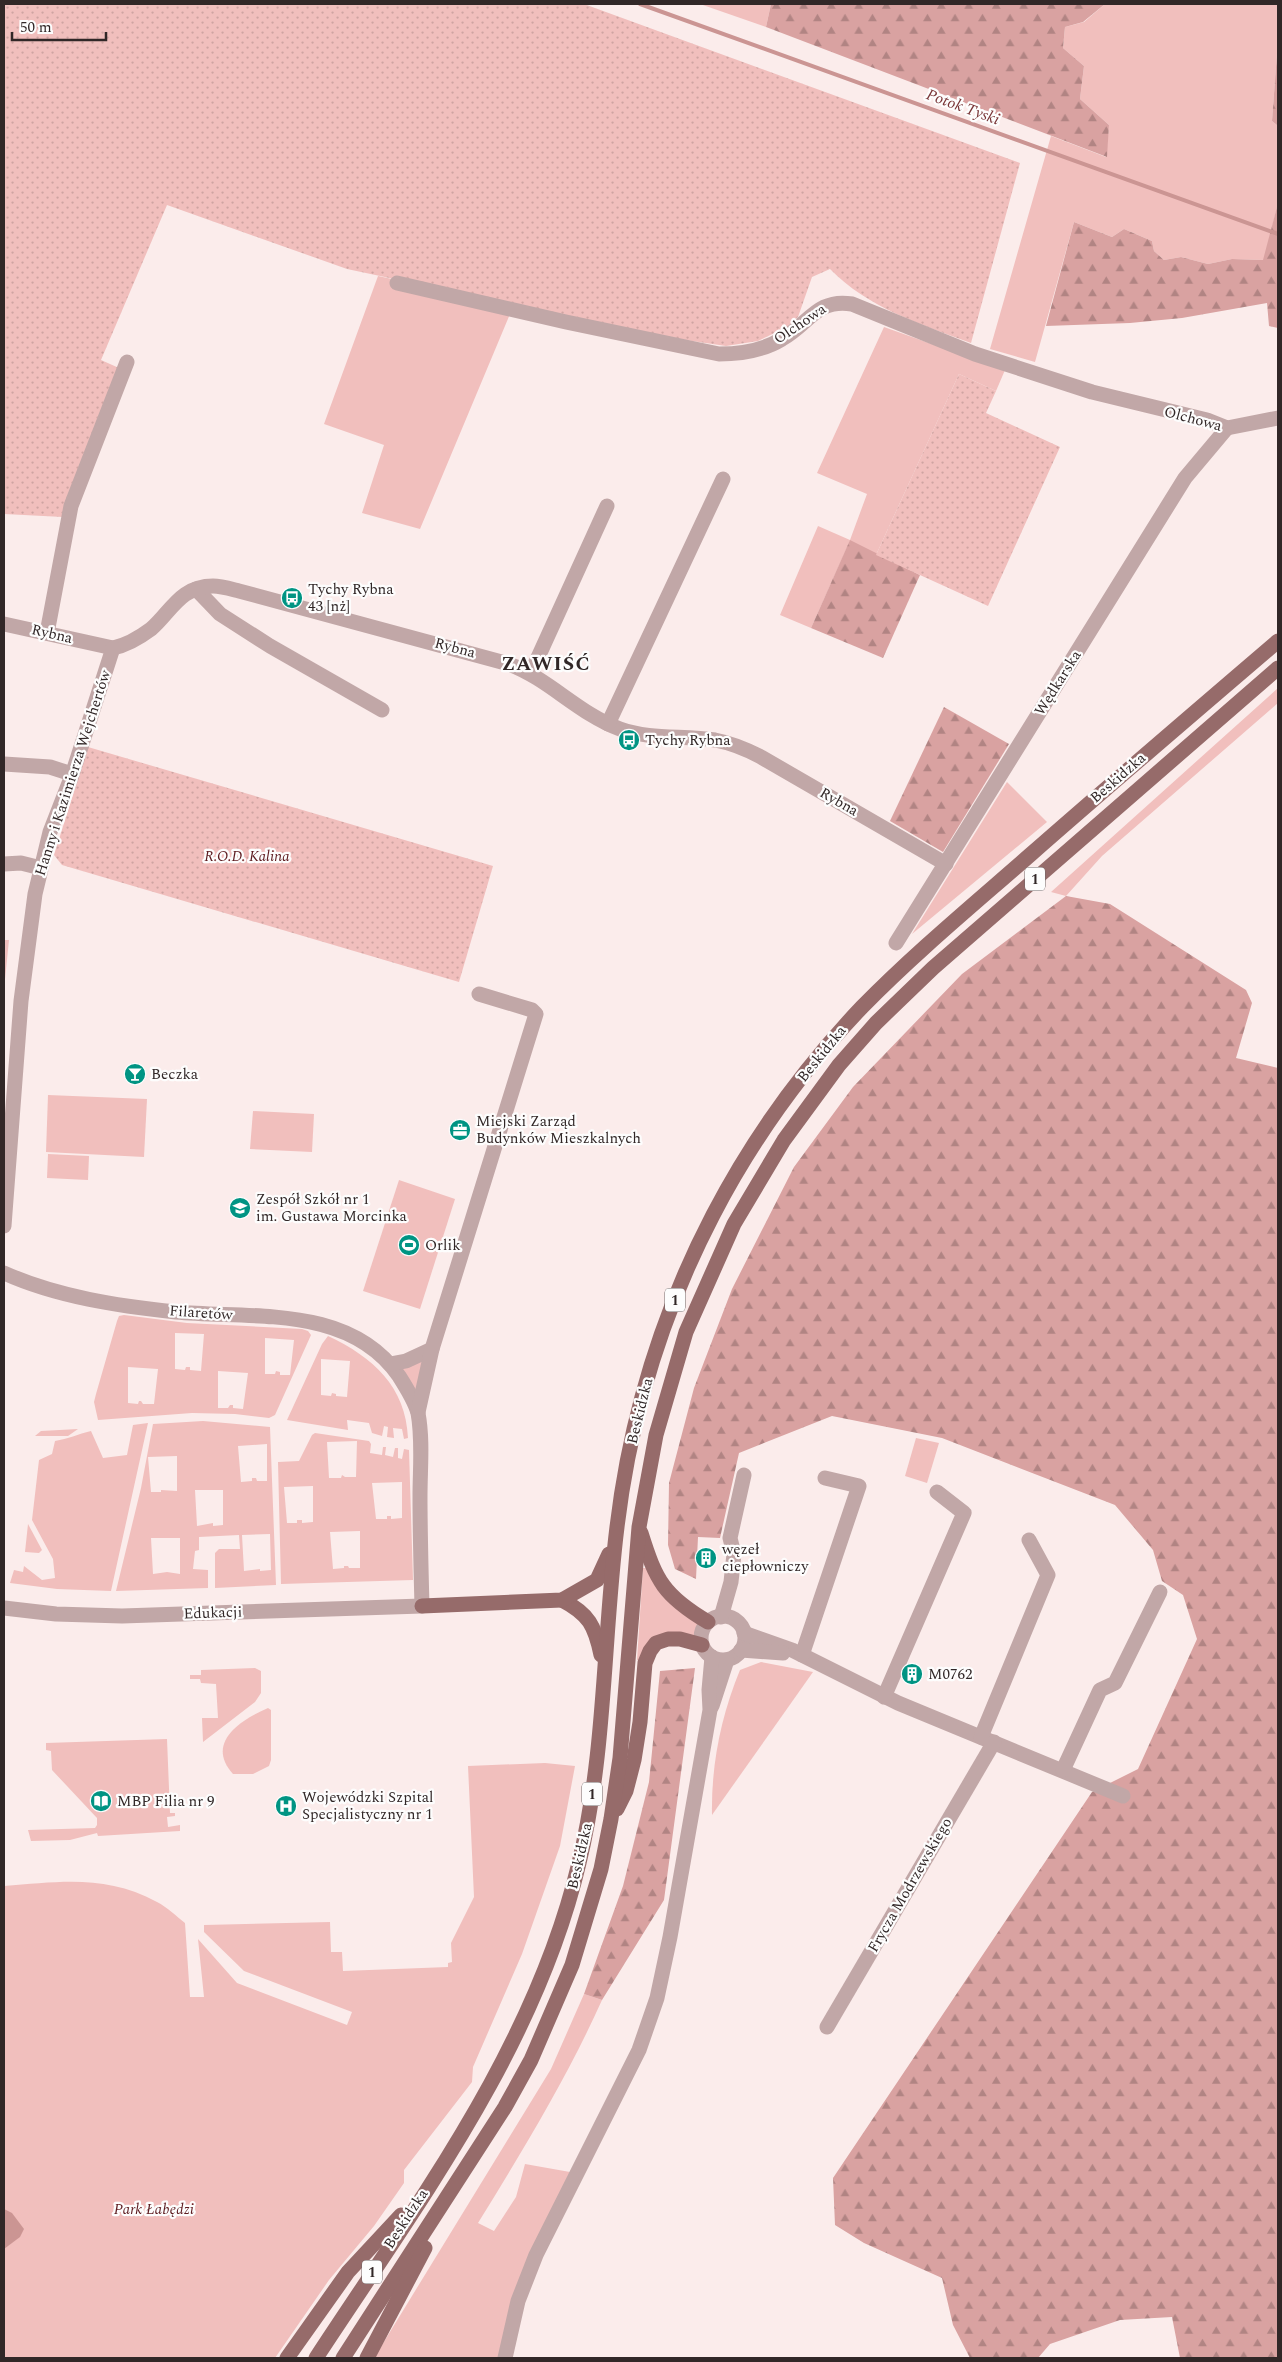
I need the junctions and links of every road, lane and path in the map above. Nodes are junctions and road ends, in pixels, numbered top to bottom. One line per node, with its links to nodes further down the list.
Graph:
1 (397, 283): 4 (street, Olchowa)
2 (127, 362): 9 (street)
3 (1278, 418): 4 (street, Olchowa)
4 (1227, 428): 19 (street, Wędkarska)
5 (723, 479): 15 (street)
6 (607, 506): 13 (street)
7 (196, 589): 11 (street, Rybna); 13 (street, Rybna); 14 (street)
8 (4, 624): 9 (street, Rybna)
9 (47, 633): 11 (street, Rybna)
10 (1278, 641): 31 (main road, Beskidzka / 1)
11 (113, 648): 17 (street, Hanny i Kazimierza Wejchertów)
12 (1278, 668): 32 (main road, Beskidzka / 1)
13 (528, 672): 15 (street, Rybna)
14 (382, 710)
15 (608, 724): 19 (street, Rybna)
16 (4, 764): 17 (street)
17 (72, 774): 20 (street, Hanny i Kazimierza Wejchertów)
18 (4, 864): 20 (street)
19 (946, 864): 21 (street, Wędkarska)
20 (41, 868): 23 (street, Hanny i Kazimierza Wejchertów)
21 (896, 942)
22 (479, 994): 25 (street, Filaretów)
23 (4, 1226)
24 (4, 1273): 26 (street, Filaretów)
25 (432, 1349): 26 (street); 27 (street, Filaretów)
26 (390, 1364): 27 (street, Filaretów)
27 (418, 1412): 36 (street, Filaretów)
28 (744, 1475): 38 (street)
29 (825, 1478): 42 (street)
30 (937, 1492): 46 (street)
31 (616, 1526): 35 (main road); 45 (main road, Beskidzka / 1)
32 (639, 1528): 38 (main road); 51 (main road, Beskidzka / 1)
33 (1029, 1540): 48 (street, Frycza Modrzewskiego)
34 (1160, 1592): 49 (street)
35 (562, 1600): 36 (main road); 45 (main road)
36 (422, 1606): 37 (street, Edukacji)
37 (4, 1608)
38 (721, 1620): 39 (street); 40 (street)
39 (744, 1633): 41 (street); 42 (street)
40 (702, 1645): 43 (street); 51 (main road)
41 (742, 1650): 42 (street); 44 (street)
42 (802, 1655): 46 (street)
43 (712, 1657): 44 (street); 47 (street)
44 (727, 1660): 47 (street)
45 (605, 1675): 53 (main road, Beskidzka / 1)
46 (884, 1697): 48 (street)
47 (710, 1710): 59 (street)
48 (987, 1739): 49 (street); 52 (street, Frycza Modrzewskiego)
49 (1063, 1770): 50 (street)
50 (1123, 1796)
51 (611, 1819): 54 (main road, Beskidzka / 1)
52 (827, 2027)
53 (428, 2186): 55 (main road); 56 (main road, Beskidzka / 1)
54 (447, 2199): 57 (main road, Beskidzka / 1); 58 (main road)
55 (288, 2358)
56 (316, 2358)
57 (343, 2358)
58 (367, 2358)
59 (505, 2358)

